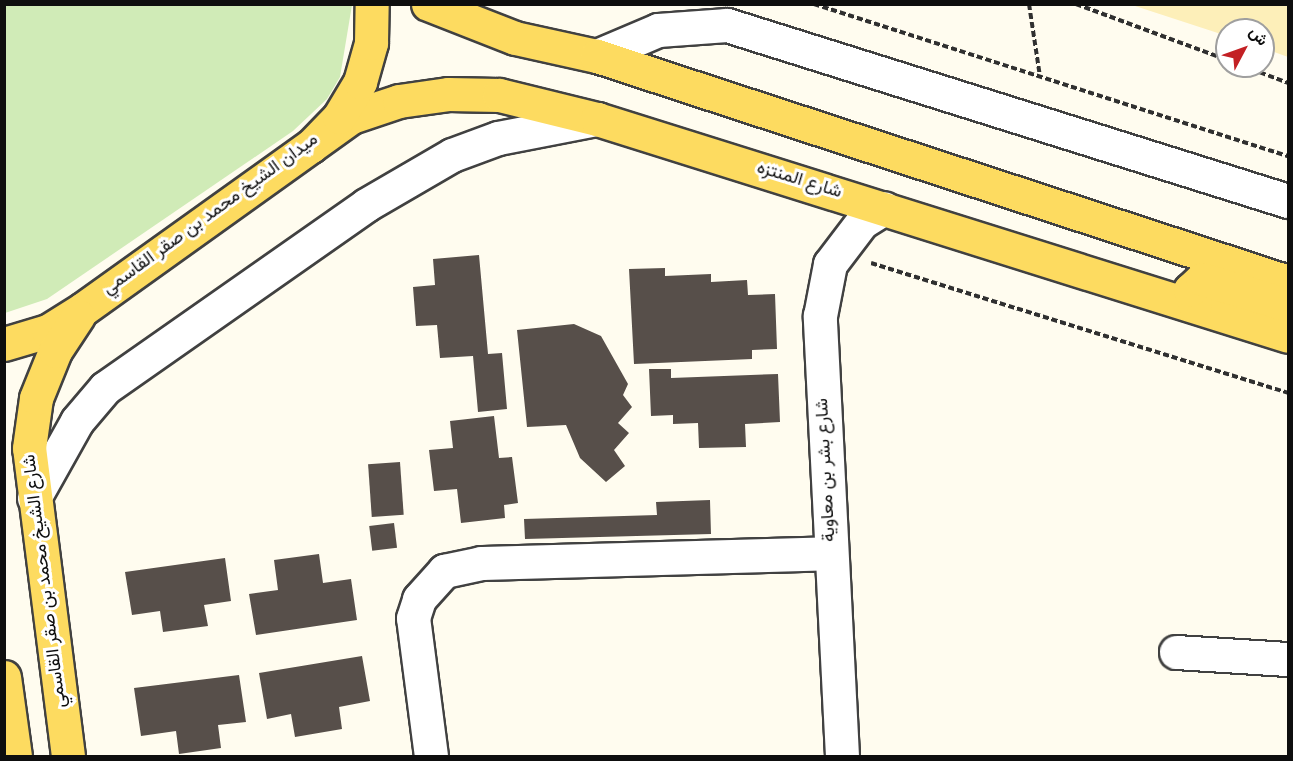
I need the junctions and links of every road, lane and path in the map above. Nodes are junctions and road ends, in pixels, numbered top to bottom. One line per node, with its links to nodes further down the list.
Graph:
1 (372, 4): 10 (main road, ميدان الشيخ محمد بن صقر القاسمي)
2 (428, 4): 6 (main road)
3 (814, 4): 8 (path)
4 (1029, 4): 8 (path)
5 (1076, 4): 7 (path)
6 (597, 56): 12 (street); 15 (main road)
7 (1215, 56)
8 (1040, 77): 11 (path)
9 (597, 119): 10 (main road, شارع المنتزه); 13 (main road, شارع المنتزه); 22 (street)
10 (311, 146): 18 (main road, ميدان الشيخ محمد بن صقر القاسمي)
11 (1288, 156)
12 (1288, 201)
13 (884, 208): 14 (street, شارع بشر بن معاوية); 16 (main road, شارع المنتزه)
14 (838, 252): 21 (path); 23 (street, شارع بشر بن معاوية)
15 (1288, 282)
16 (1195, 305): 17 (main road); 19 (main road, شارع المنتزه)
17 (1288, 305)
18 (83, 309): 20 (main road, ميدان الشيخ محمد بن صقر القاسمي); 22 (main road, شارع الشيخ محمد بن صقر القاسمي)
19 (1288, 336)
20 (4, 344)
21 (1288, 393)
22 (34, 498): 28 (main road, شارع الشيخ محمد بن صقر القاسمي)
23 (831, 553): 29 (street); 30 (street, شارع بشر بن معاوية)
24 (1176, 652): 25 (street)
25 (1288, 659)
26 (4, 677): 27 (main road)
27 (15, 756)
28 (68, 756)
29 (431, 756)
30 (842, 756)

